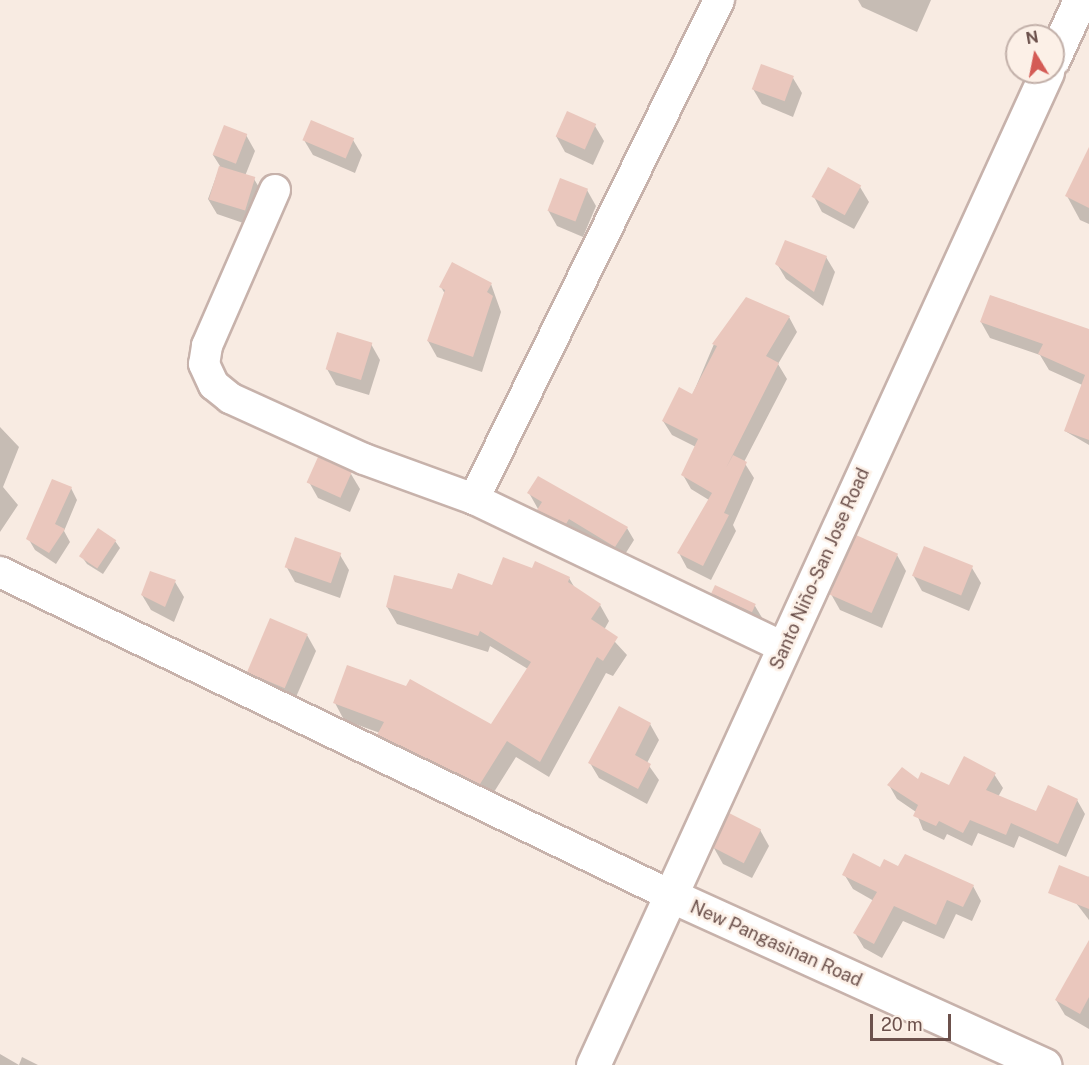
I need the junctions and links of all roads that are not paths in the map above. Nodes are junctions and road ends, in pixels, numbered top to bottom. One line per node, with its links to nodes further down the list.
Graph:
1 (719, 0): 6 (street)
2 (1080, 0): 3 (main road)
3 (1065, 33)
4 (1042, 84): 8 (main road, Santo Niño-San Jose Road)
5 (275, 190): 6 (street)
6 (474, 499): 8 (street)
7 (0, 572): 9 (street)
8 (784, 648): 9 (main road, Santo Niño-San Jose Road)
9 (672, 896): 10 (main road, Santo Niño-San Jose Road); 11 (main road, New Pangasinan Road)
10 (592, 1065)
11 (1045, 1065)

